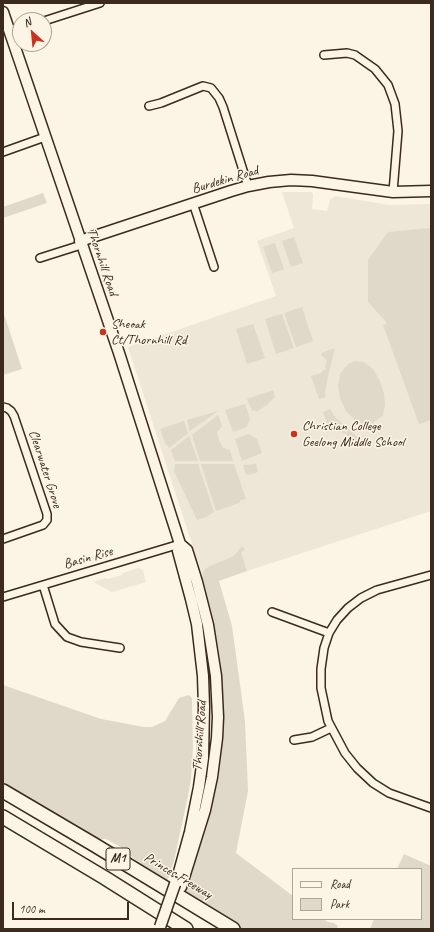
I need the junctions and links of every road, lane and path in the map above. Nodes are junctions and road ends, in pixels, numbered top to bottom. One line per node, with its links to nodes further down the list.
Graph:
1 (100, 3): 3 (street)
2 (3, 12): 4 (street, Thornhill Road)
3 (52, 18)
4 (12, 28)
5 (20, 52): 8 (street, Thornhill Road)
6 (324, 55): 12 (street)
7 (149, 106): 10 (street)
8 (45, 137): 9 (street); 14 (street, Thornhill Road)
9 (3, 152)
10 (248, 186): 12 (street, Burdekin Road); 13 (street, Burdekin Road)
11 (431, 191): 12 (street, Burdekin Road)
12 (393, 192)
13 (193, 203): 14 (street, Burdekin Road); 16 (street)
14 (81, 243): 15 (street); 19 (street, Thornhill Road)
15 (40, 258)
16 (214, 267)
17 (3, 407): 18 (street, Clearwater Grove)
18 (3, 539)
19 (180, 544): 21 (street, Basin Rise); 31 (street, Thornhill Road, bridge)
20 (431, 575): 24 (street)
21 (43, 584): 22 (street, Basin Rise); 25 (street)
22 (3, 597)
23 (272, 612): 24 (street)
24 (329, 633): 26 (street)
25 (120, 648)
26 (331, 728): 27 (street); 29 (street)
27 (294, 740)
28 (3, 791): 33 (highway, Princes Freeway / M1)
29 (431, 808)
30 (3, 817): 32 (highway, M1)
31 (162, 928)
32 (186, 929)
33 (233, 929)

